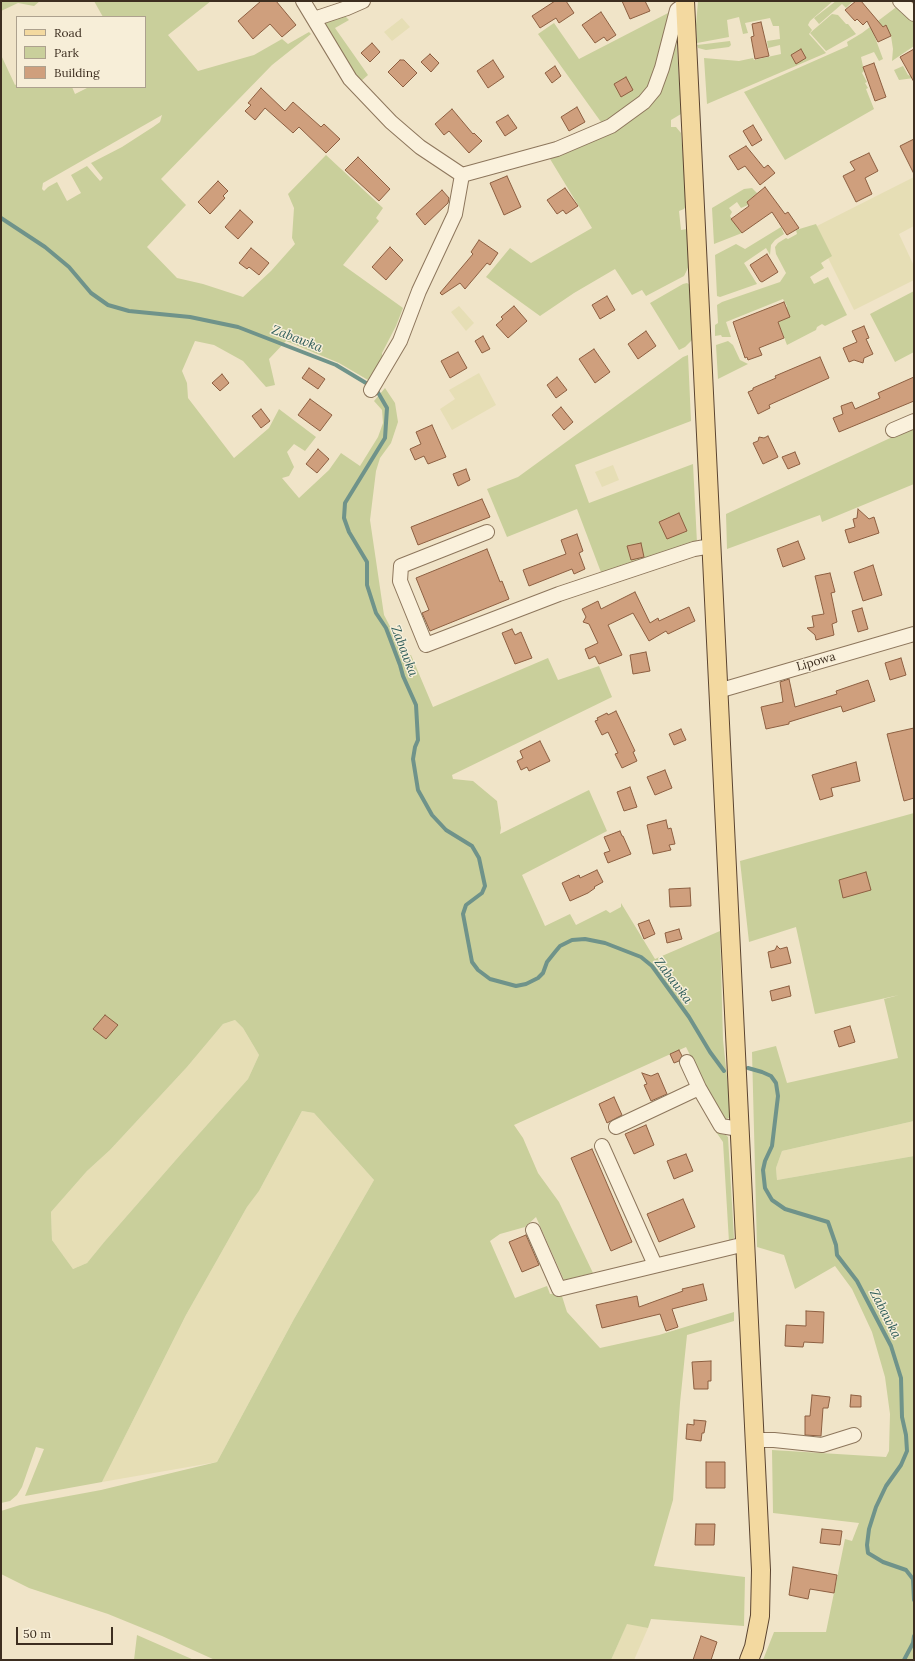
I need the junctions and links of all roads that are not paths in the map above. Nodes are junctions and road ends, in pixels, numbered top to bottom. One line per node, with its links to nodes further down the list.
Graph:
1 (303, 1): 6 (street)
2 (363, 1): 6 (street)
3 (900, 1): 5 (street)
4 (685, 2): 7 (street); 12 (main road)
5 (914, 14)
6 (314, 19): 7 (street)
7 (462, 175): 8 (street)
8 (373, 387)
9 (914, 421): 10 (street)
10 (893, 430)
11 (487, 532): 12 (street)
12 (711, 546): 14 (main road)
13 (914, 634): 14 (street, Lipowa)
14 (718, 691): 18 (main road)
15 (687, 1062): 16 (street)
16 (699, 1088): 17 (street); 18 (street)
17 (616, 1127)
18 (739, 1129): 21 (main road)
19 (602, 1146): 22 (street)
20 (533, 1230): 22 (street)
21 (745, 1246): 22 (street); 24 (main road)
22 (655, 1266)
23 (854, 1434): 24 (street)
24 (755, 1440): 25 (main road)
25 (749, 1660)

